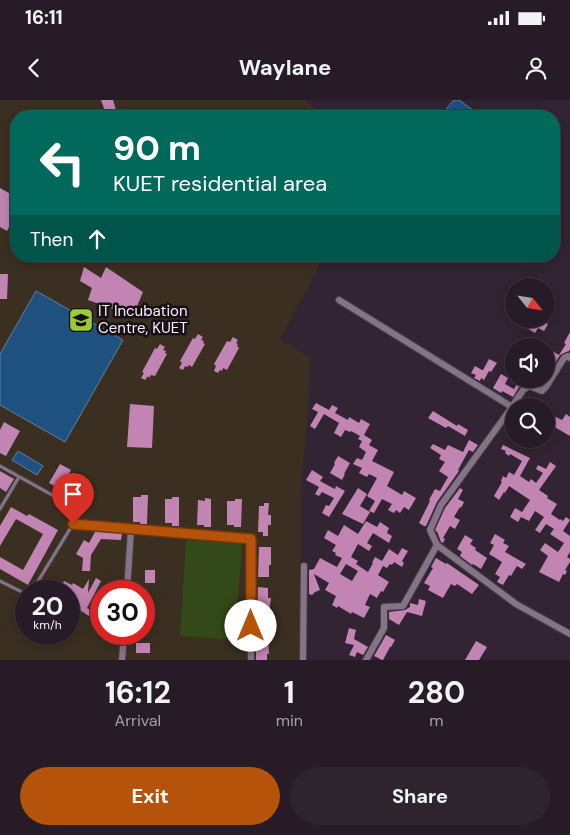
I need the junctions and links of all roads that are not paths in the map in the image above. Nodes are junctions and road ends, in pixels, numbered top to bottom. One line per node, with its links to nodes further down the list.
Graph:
1 (339, 300): 4 (street)
2 (570, 358): 3 (street)
3 (518, 398)
4 (505, 403)
5 (505, 417): 11 (street)
6 (0, 466): 7 (lane)
7 (19, 477): 8 (lane); 9 (lane)
8 (0, 509)
9 (73, 524): 10 (street); 13 (lane)
10 (131, 529): 14 (street); 20 (street)
11 (437, 545): 17 (street); 22 (street)
12 (304, 566): 21 (street)
13 (39, 580)
14 (128, 580)
15 (0, 581): 16 (lane)
16 (15, 588)
17 (570, 634)
18 (123, 645): 19 (street)
19 (122, 660)
20 (251, 660)
21 (303, 660)
22 (366, 660)

